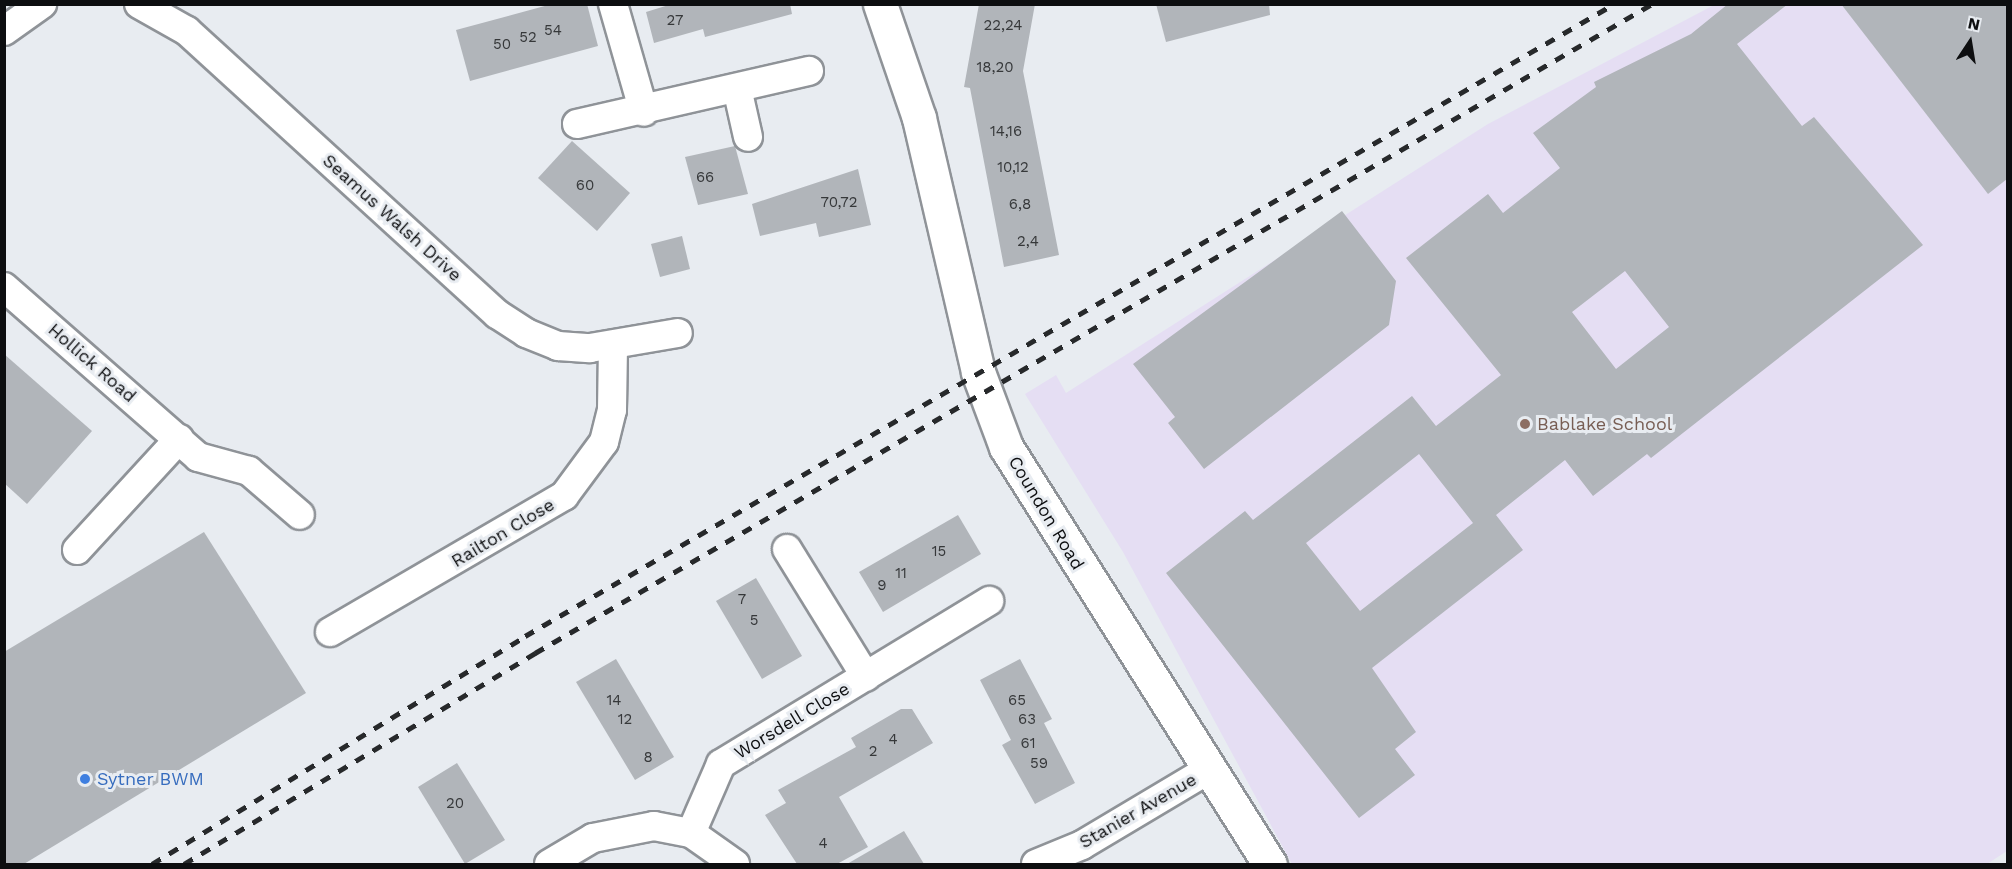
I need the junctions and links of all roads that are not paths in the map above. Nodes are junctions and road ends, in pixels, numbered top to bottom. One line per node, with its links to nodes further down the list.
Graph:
1 (42, 4): 5 (street)
2 (139, 4): 13 (street, Seamus Walsh Drive)
3 (613, 4): 8 (street)
4 (880, 4): 21 (street, Coundon Road)
5 (4, 30)
6 (809, 71): 7 (street)
7 (736, 88): 8 (street); 10 (street)
8 (644, 112): 9 (street)
9 (577, 124)
10 (748, 137)
11 (4, 286): 14 (street, Hollick Road)
12 (678, 333): 13 (street, Seamus Walsh Drive)
13 (614, 345): 19 (street, Railton Close)
14 (179, 440): 15 (street, Hollick Road); 17 (street)
15 (300, 515)
16 (787, 549): 20 (street, Worsdell Close)
17 (77, 550)
18 (989, 601): 20 (street, Worsdell Close)
19 (330, 632)
20 (866, 677): 22 (street, Worsdell Close)
21 (1206, 771): 25 (street, Stanier Avenue); 26 (street, Coundon Road)
22 (691, 833): 23 (street); 24 (street)
23 (549, 864)
24 (735, 864)
25 (1036, 864)
26 (1270, 864)

